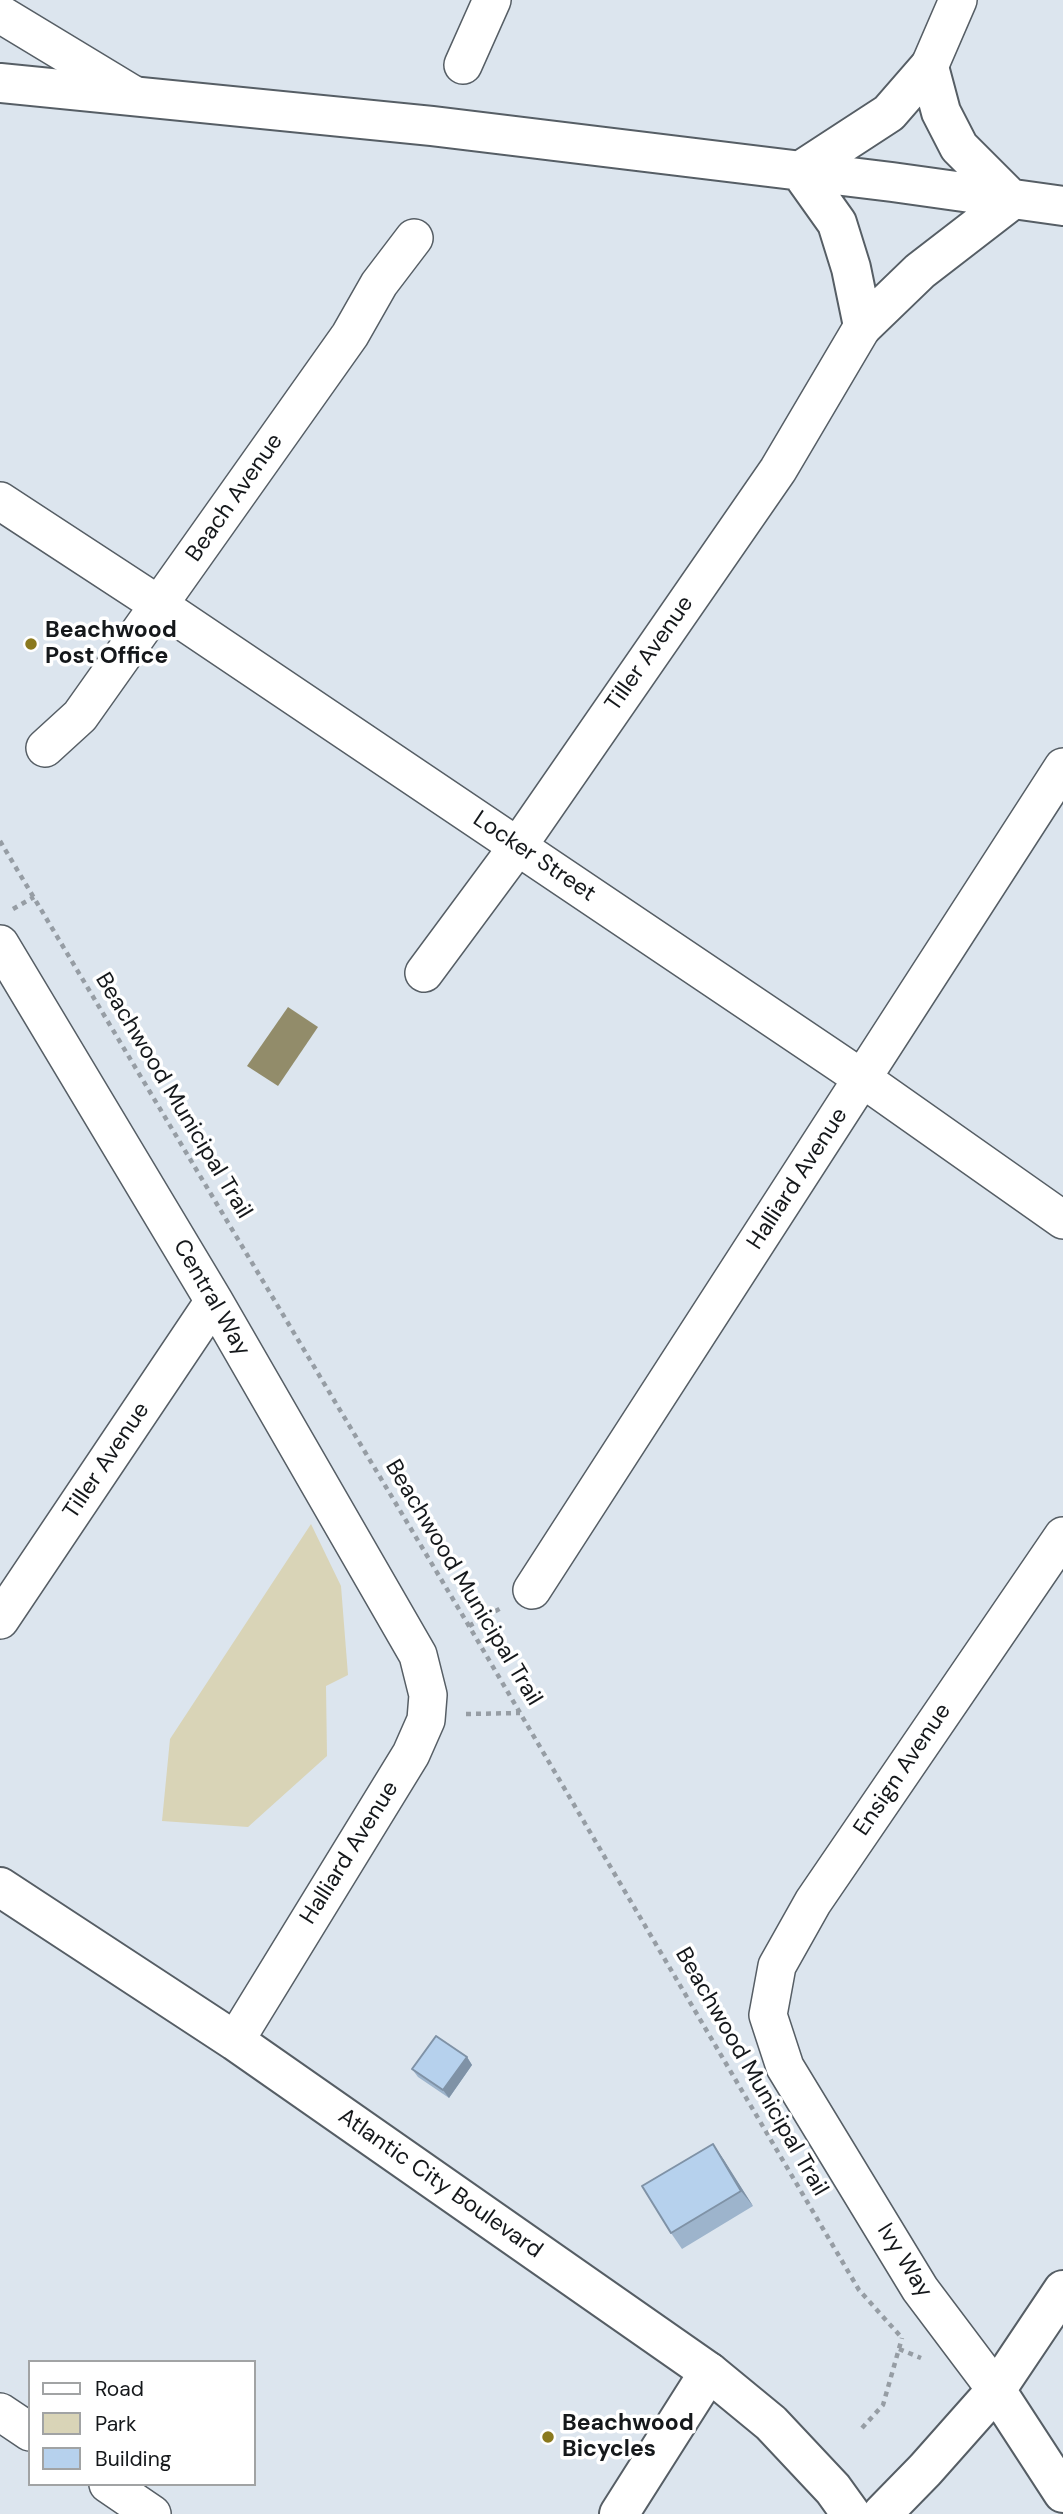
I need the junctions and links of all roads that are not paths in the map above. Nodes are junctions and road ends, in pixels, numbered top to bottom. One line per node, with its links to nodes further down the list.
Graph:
1 (492, 0): 4 (street)
2 (958, 0): 5 (street)
3 (8, 10): 7 (street)
4 (463, 65)
5 (929, 67): 8 (main road); 9 (main road)
6 (0, 83): 7 (main road)
7 (134, 95): 8 (main road)
8 (800, 171): 9 (main road); 12 (main road)
9 (1012, 200): 10 (main road); 12 (main road)
10 (1063, 206)
11 (414, 238): 14 (street, Beach Avenue)
12 (863, 326): 17 (street, Tiller Avenue)
13 (0, 501): 14 (street, Locker Street)
14 (159, 605): 15 (street, Beach Avenue); 17 (street, Locker Street)
15 (44, 748)
16 (1063, 766): 20 (street, Halliard Avenue)
17 (518, 846): 19 (street, Tiller Avenue); 20 (street, Locker Street)
18 (0, 944): 22 (street, Central Way)
19 (424, 973)
20 (863, 1079): 21 (street, Locker Street); 24 (street, Halliard Avenue)
21 (1063, 1220)
22 (214, 1301): 25 (street, Tiller Avenue); 26 (street, Central Way)
23 (1063, 1535): 28 (street, Ensign Avenue)
24 (532, 1590)
25 (0, 1620)
26 (418, 1655): 29 (street, Halliard Avenue)
27 (0, 1887): 29 (main road, Atlantic City Boulevard)
28 (768, 2015): 32 (street, Ivy Way)
29 (235, 2040): 31 (main road, Atlantic City Boulevard)
30 (1063, 2290): 32 (main road)
31 (709, 2372): 38 (main road); 39 (main road, Atlantic City Boulevard)
32 (996, 2390): 36 (main road, Ivy Way); 40 (main road)
33 (0, 2412): 34 (street)
34 (28, 2431)
35 (111, 2486): 37 (street)
36 (1063, 2493)
37 (152, 2514)
38 (619, 2514)
39 (851, 2514)
40 (882, 2514)

